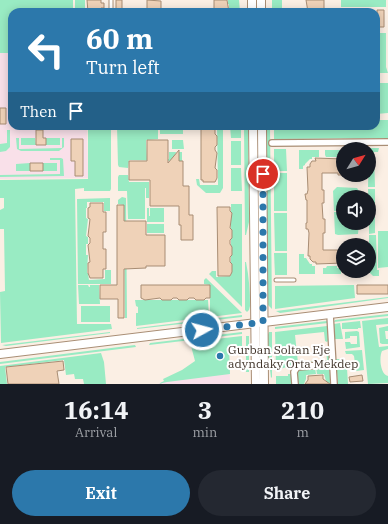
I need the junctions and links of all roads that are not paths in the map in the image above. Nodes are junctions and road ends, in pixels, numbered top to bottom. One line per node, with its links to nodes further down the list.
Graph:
1 (253, 130): 9 (main road)
2 (262, 130): 9 (main road)
3 (388, 142): 4 (street)
4 (272, 143)
5 (276, 280): 6 (lane)
6 (294, 280)
7 (388, 307): 8 (main road)
8 (330, 314): 9 (main road); 11 (street)
9 (259, 323): 10 (main road); 12 (main road); 13 (main road)
10 (0, 354)
11 (333, 364): 14 (street); 15 (street)
12 (256, 384)
13 (264, 384)
14 (295, 384)
15 (334, 384)

